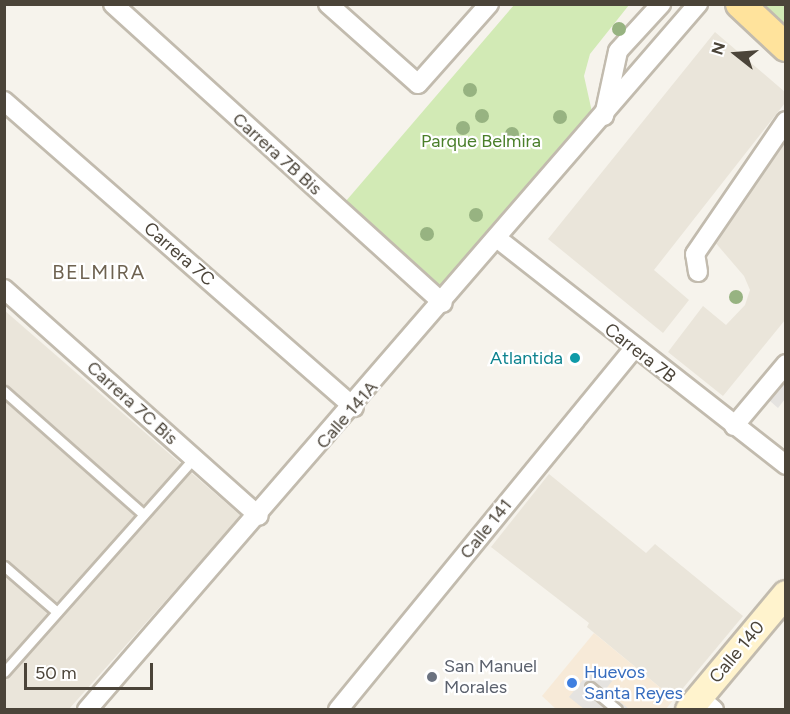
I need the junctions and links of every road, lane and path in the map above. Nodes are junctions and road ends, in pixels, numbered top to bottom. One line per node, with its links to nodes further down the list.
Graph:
1 (113, 4): 14 (street, Carrera 7B Bis)
2 (328, 4): 3 (street)
3 (489, 4)
4 (661, 4): 9 (street, Calle 141A)
5 (698, 4): 9 (street, Calle 141A)
6 (740, 4): 7 (main road)
7 (786, 47)
8 (4, 101): 18 (street, Carrera 7C)
9 (603, 118): 11 (street, Calle 141A)
10 (786, 121): 12 (street)
11 (498, 239): 14 (street, Calle 141A); 15 (street, Carrera 7B)
12 (698, 272)
13 (4, 289): 20 (street, Carrera 7C Bis)
14 (443, 303): 18 (street, Calle 141A)
15 (634, 349): 19 (street, Carrera 7B); 31 (street, Calle 141)
16 (786, 364): 19 (street)
17 (4, 391): 22 (lane)
18 (354, 407): 23 (street, Calle 141A)
19 (734, 426): 21 (street, Carrera 7B)
20 (194, 458): 22 (lane); 23 (street, Carrera 7C Bis)
21 (786, 465)
22 (143, 514): 26 (lane)
23 (260, 516): 30 (street, Calle 141A)
24 (4, 566): 26 (lane)
25 (786, 594): 29 (street, Calle 140)
26 (57, 612): 27 (lane)
27 (4, 672)
28 (590, 687): 32 (lane)
29 (701, 705)
30 (87, 710)
31 (338, 710)
32 (617, 710)

